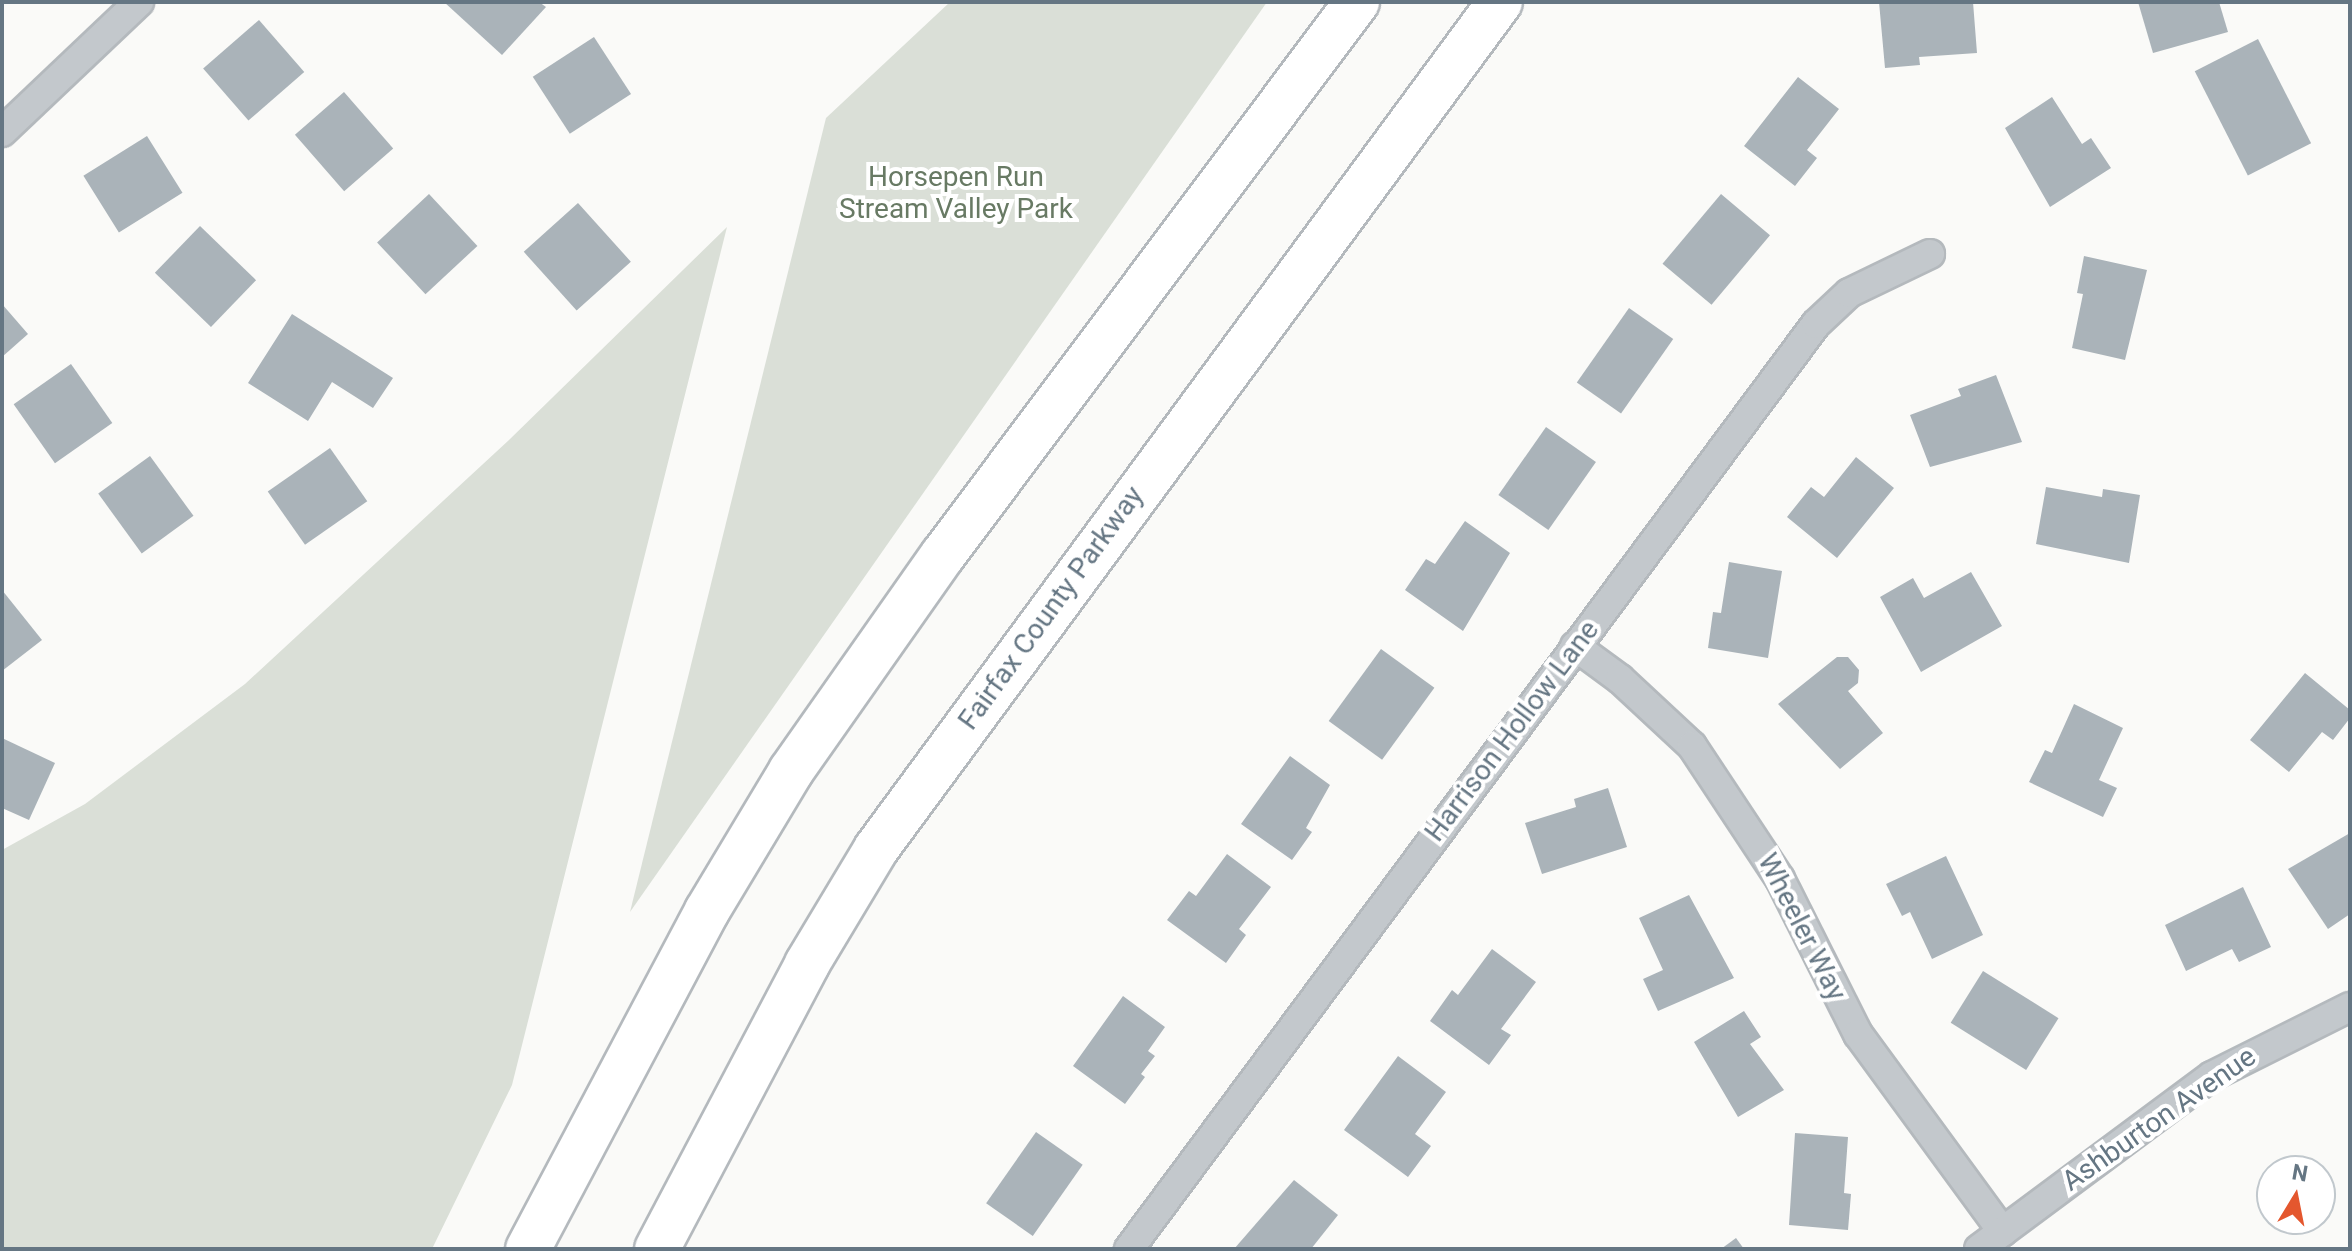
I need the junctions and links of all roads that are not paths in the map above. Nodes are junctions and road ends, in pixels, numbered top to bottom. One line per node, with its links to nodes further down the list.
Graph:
1 (139, 2): 4 (street)
2 (1357, 2): 9 (highway)
3 (1500, 2): 10 (highway, Fairfax County Parkway)
4 (2, 132)
5 (1930, 254): 6 (street, Harrison Hollow Lane)
6 (1575, 646): 8 (street, Wheeler Way); 11 (street, Harrison Hollow Lane)
7 (2350, 1007): 8 (street, Ashburton Avenue)
8 (2003, 1232): 12 (street, Ashburton Avenue)
9 (528, 1249)
10 (657, 1249)
11 (1129, 1249)
12 (1979, 1249)

